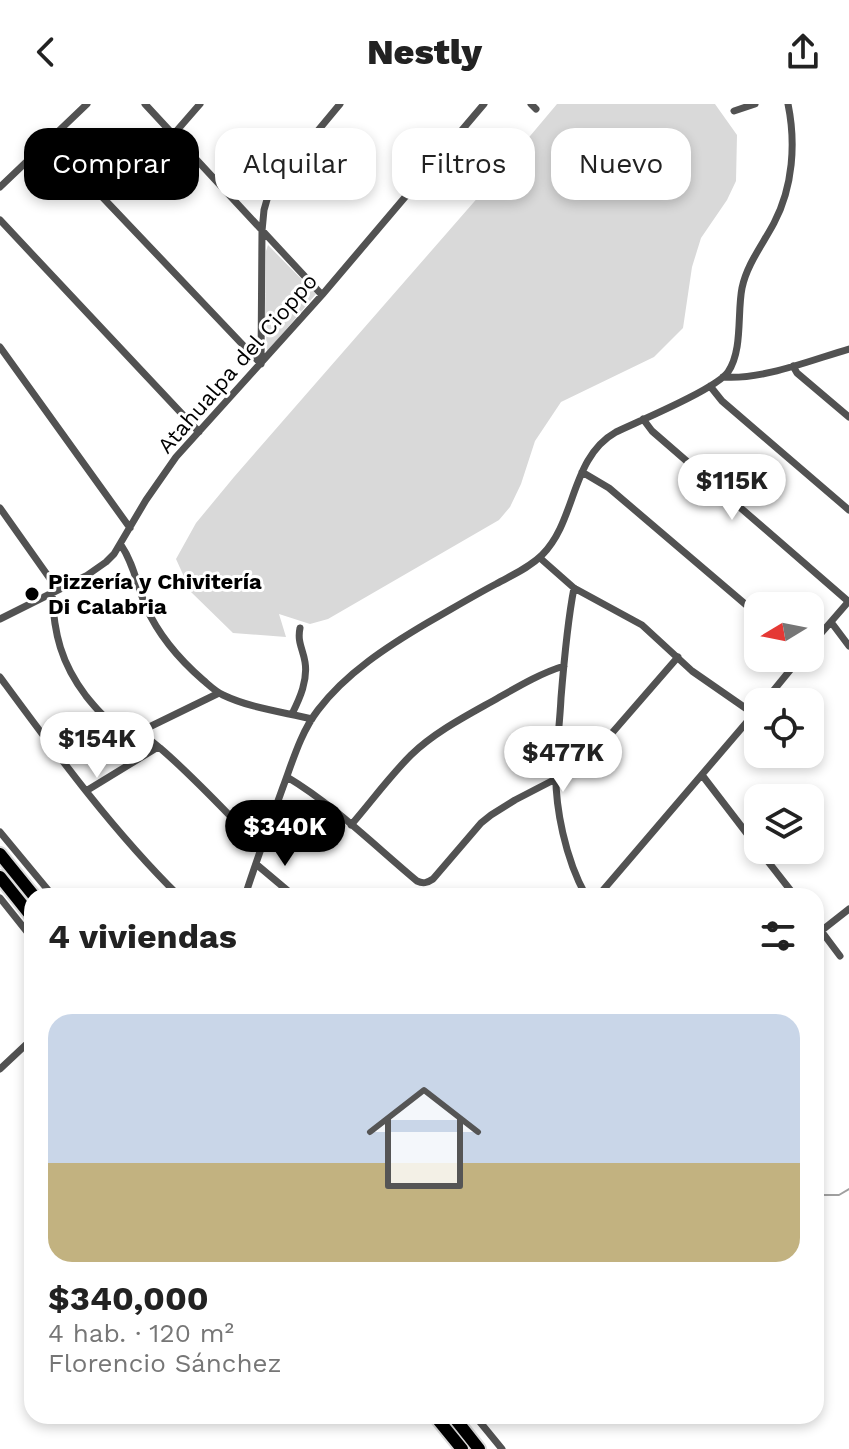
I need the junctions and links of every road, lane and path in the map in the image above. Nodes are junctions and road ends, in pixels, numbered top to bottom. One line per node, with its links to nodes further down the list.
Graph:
1 (87, 104): 9 (street)
2 (145, 104): 10 (street)
3 (200, 104): 11 (street)
4 (340, 104): 17 (street)
5 (484, 104): 18 (street, Atahualpa del Cioppo)
6 (755, 104): 8 (street)
7 (788, 104): 23 (street)
8 (734, 111)
9 (62, 128)
10 (167, 128)
11 (179, 128)
12 (199, 163): 17 (street)
13 (24, 164): 14 (street)
14 (0, 187)
15 (105, 200): 21 (street)
16 (0, 220): 27 (street)
17 (262, 231): 18 (street); 21 (street)
18 (322, 295): 21 (street, Atahualpa del Cioppo)
19 (0, 347): 31 (street)
20 (849, 349): 22 (street)
21 (261, 364): 27 (street, Atahualpa del Cioppo)
22 (793, 366): 23 (street); 25 (street)
23 (723, 377): 24 (street)
24 (710, 386): 26 (street); 30 (street)
25 (849, 417)
26 (643, 419): 28 (street); 36 (street)
27 (199, 432): 31 (street, Atahualpa del Cioppo)
28 (582, 472): 33 (street); 37 (street)
29 (0, 508): 35 (street)
30 (849, 510)
31 (130, 528): 32 (street, Atahualpa del Cioppo)
32 (121, 545): 35 (street, Atahualpa del Cioppo); 48 (street)
33 (540, 558): 34 (street); 51 (street)
34 (574, 588): 43 (street); 44 (street)
35 (55, 592): 38 (street, Atahualpa del Cioppo); 53 (street)
36 (849, 602): 39 (street)
37 (744, 603)
38 (0, 619)
39 (831, 622): 41 (street); 42 (street)
40 (300, 628): 50 (street)
41 (824, 630)
42 (849, 646)
43 (678, 657): 49 (street); 57 (street)
44 (564, 666): 57 (street); 59 (street)
45 (789, 672): 47 (street)
46 (0, 677): 58 (street)
47 (775, 688)
48 (219, 693): 50 (street); 53 (street)
49 (744, 704)
50 (292, 714): 51 (street)
51 (312, 719): 56 (street)
52 (744, 725): 55 (street)
53 (139, 732): 54 (street)
54 (158, 747): 58 (street); 62 (street)
55 (702, 775): 60 (street); 73 (street)
56 (287, 777): 59 (street); 62 (street)
57 (556, 780): 59 (street); 72 (street)
58 (86, 791): 69 (street)
59 (351, 825)
60 (744, 830)
61 (0, 832): 68 (street)
62 (261, 848): 64 (street)
63 (0, 854): 67 (highway)
64 (256, 864): 70 (street); 71 (street)
65 (770, 864): 74 (street)
66 (0, 877): 76 (highway)
67 (28, 888)
68 (46, 888)
69 (171, 888)
70 (248, 888)
71 (284, 888)
72 (582, 888)
73 (605, 888)
74 (789, 888)
75 (0, 898): 79 (street)
76 (24, 907)
77 (849, 909): 78 (street)
78 (824, 924)
79 (24, 928)
80 (824, 935): 81 (street)
81 (840, 956)
82 (24, 1046): 83 (street)
83 (0, 1069)
84 (442, 1424): 88 (highway)
85 (459, 1424): 89 (highway)
86 (465, 1424): 89 (highway)
87 (482, 1424): 90 (street)
88 (462, 1449)
89 (479, 1449)
90 (502, 1449)

